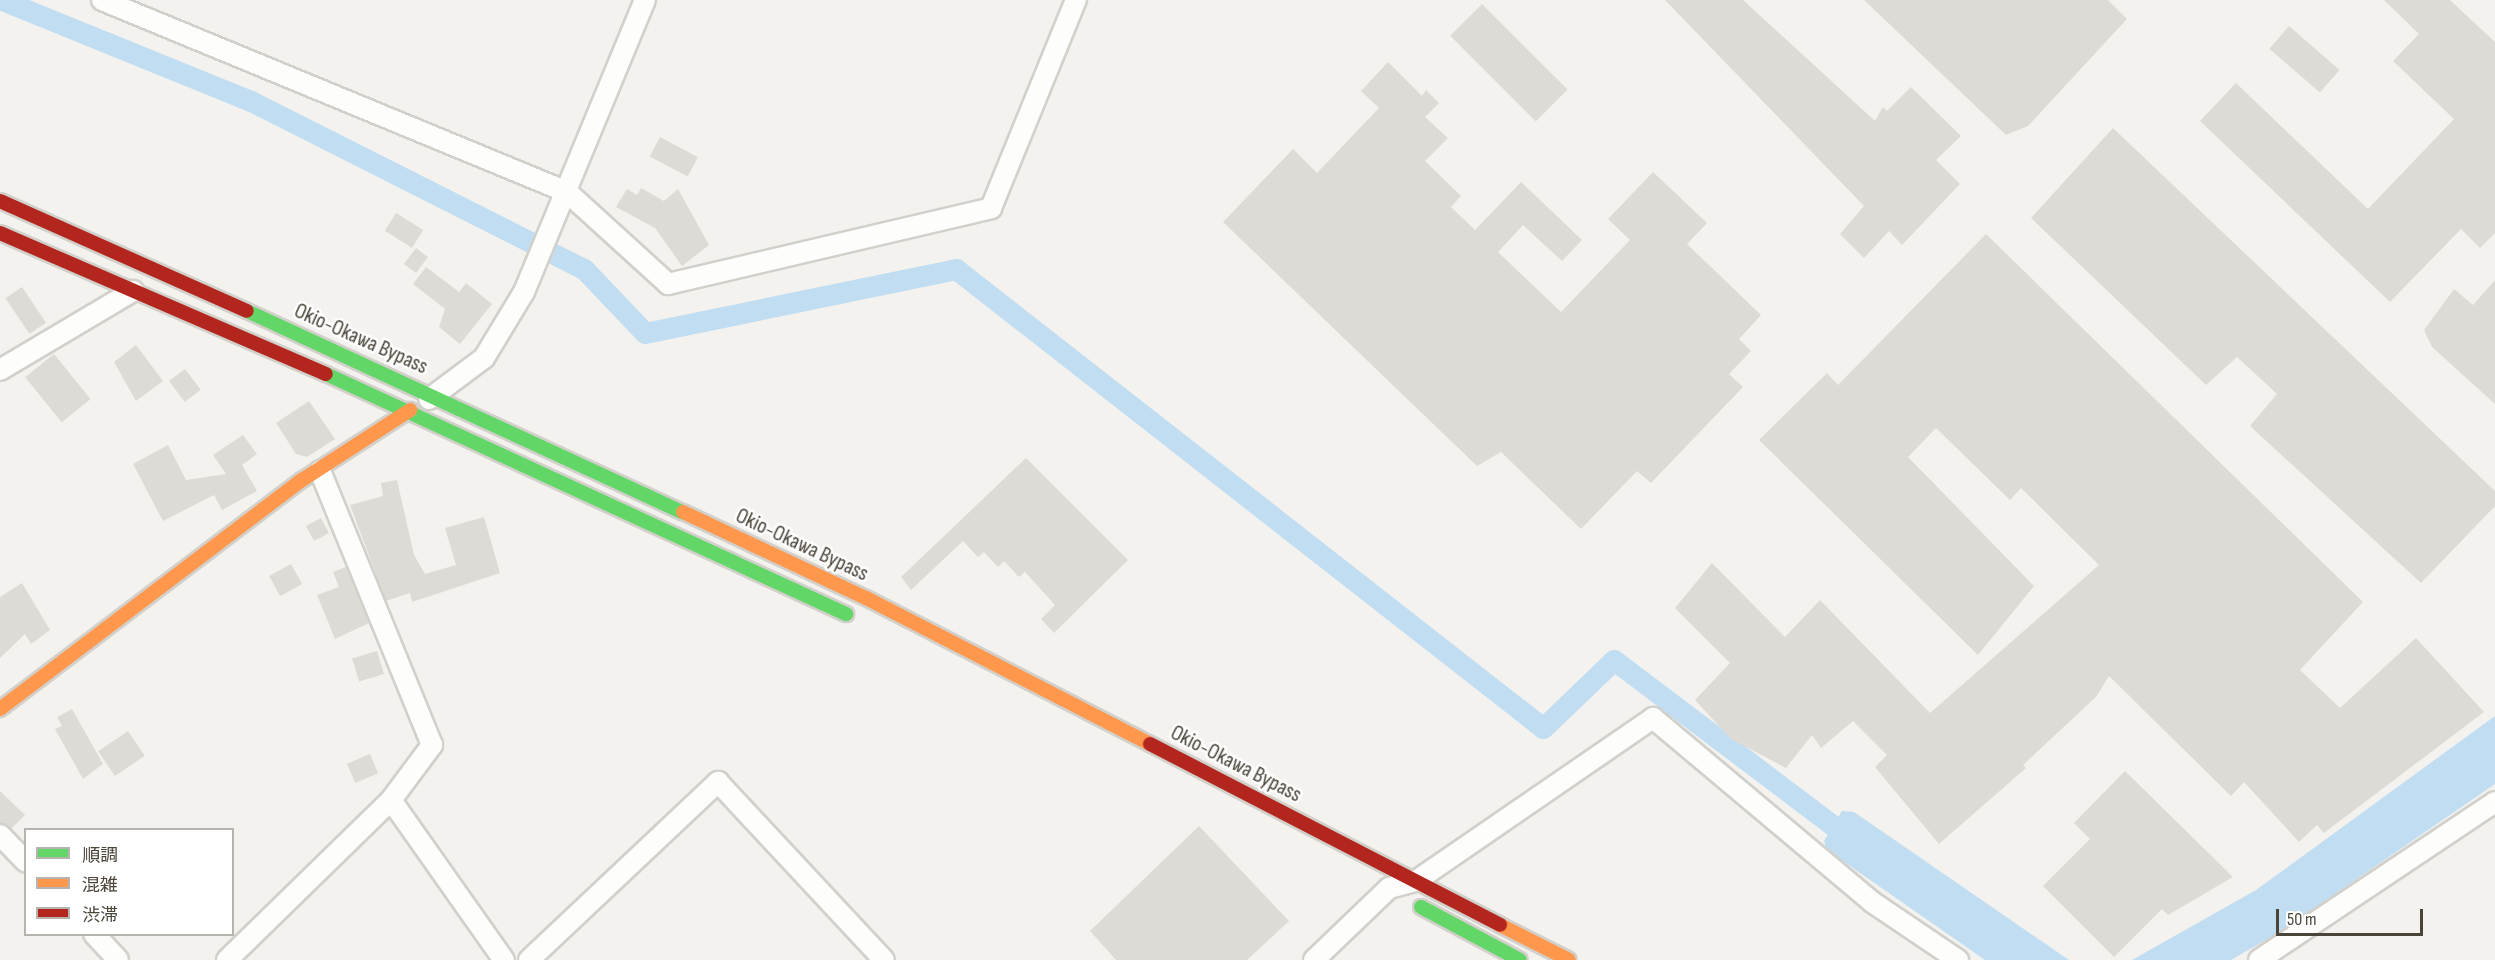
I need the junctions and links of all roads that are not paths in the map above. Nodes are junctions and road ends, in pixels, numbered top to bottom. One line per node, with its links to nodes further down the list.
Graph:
1 (102, 0): 4 (street)
2 (645, 0): 4 (street)
3 (1076, 0): 4 (street)
4 (567, 192): 9 (street)
5 (0, 201): 9 (main road, Okio-Okawa Bypass)
6 (0, 233): 7 (main road, Okio-Okawa Bypass)
7 (133, 291): 8 (street); 10 (main road, Okio-Okawa Bypass)
8 (0, 370)
9 (435, 395): 10 (street); 18 (main road, Okio-Okawa Bypass)
10 (410, 410): 11 (main road); 12 (main road, Okio-Okawa Bypass)
11 (320, 471): 13 (main road); 14 (street)
12 (863, 622)
13 (0, 709)
14 (391, 800): 23 (street); 24 (street)
15 (2495, 803): 21 (street)
16 (0, 835): 17 (street)
17 (24, 860)
18 (1416, 880): 19 (street); 29 (main road, Okio-Okawa Bypass); 30 (street)
19 (1383, 885): 27 (street); 28 (main road)
20 (96, 936): 22 (street)
21 (2289, 954): 31 (street)
22 (118, 960)
23 (227, 960)
24 (504, 960)
25 (529, 960): 26 (street)
26 (884, 960)
27 (1314, 960)
28 (1520, 960)
29 (1569, 960)
30 (1959, 960)
31 (2259, 960)

